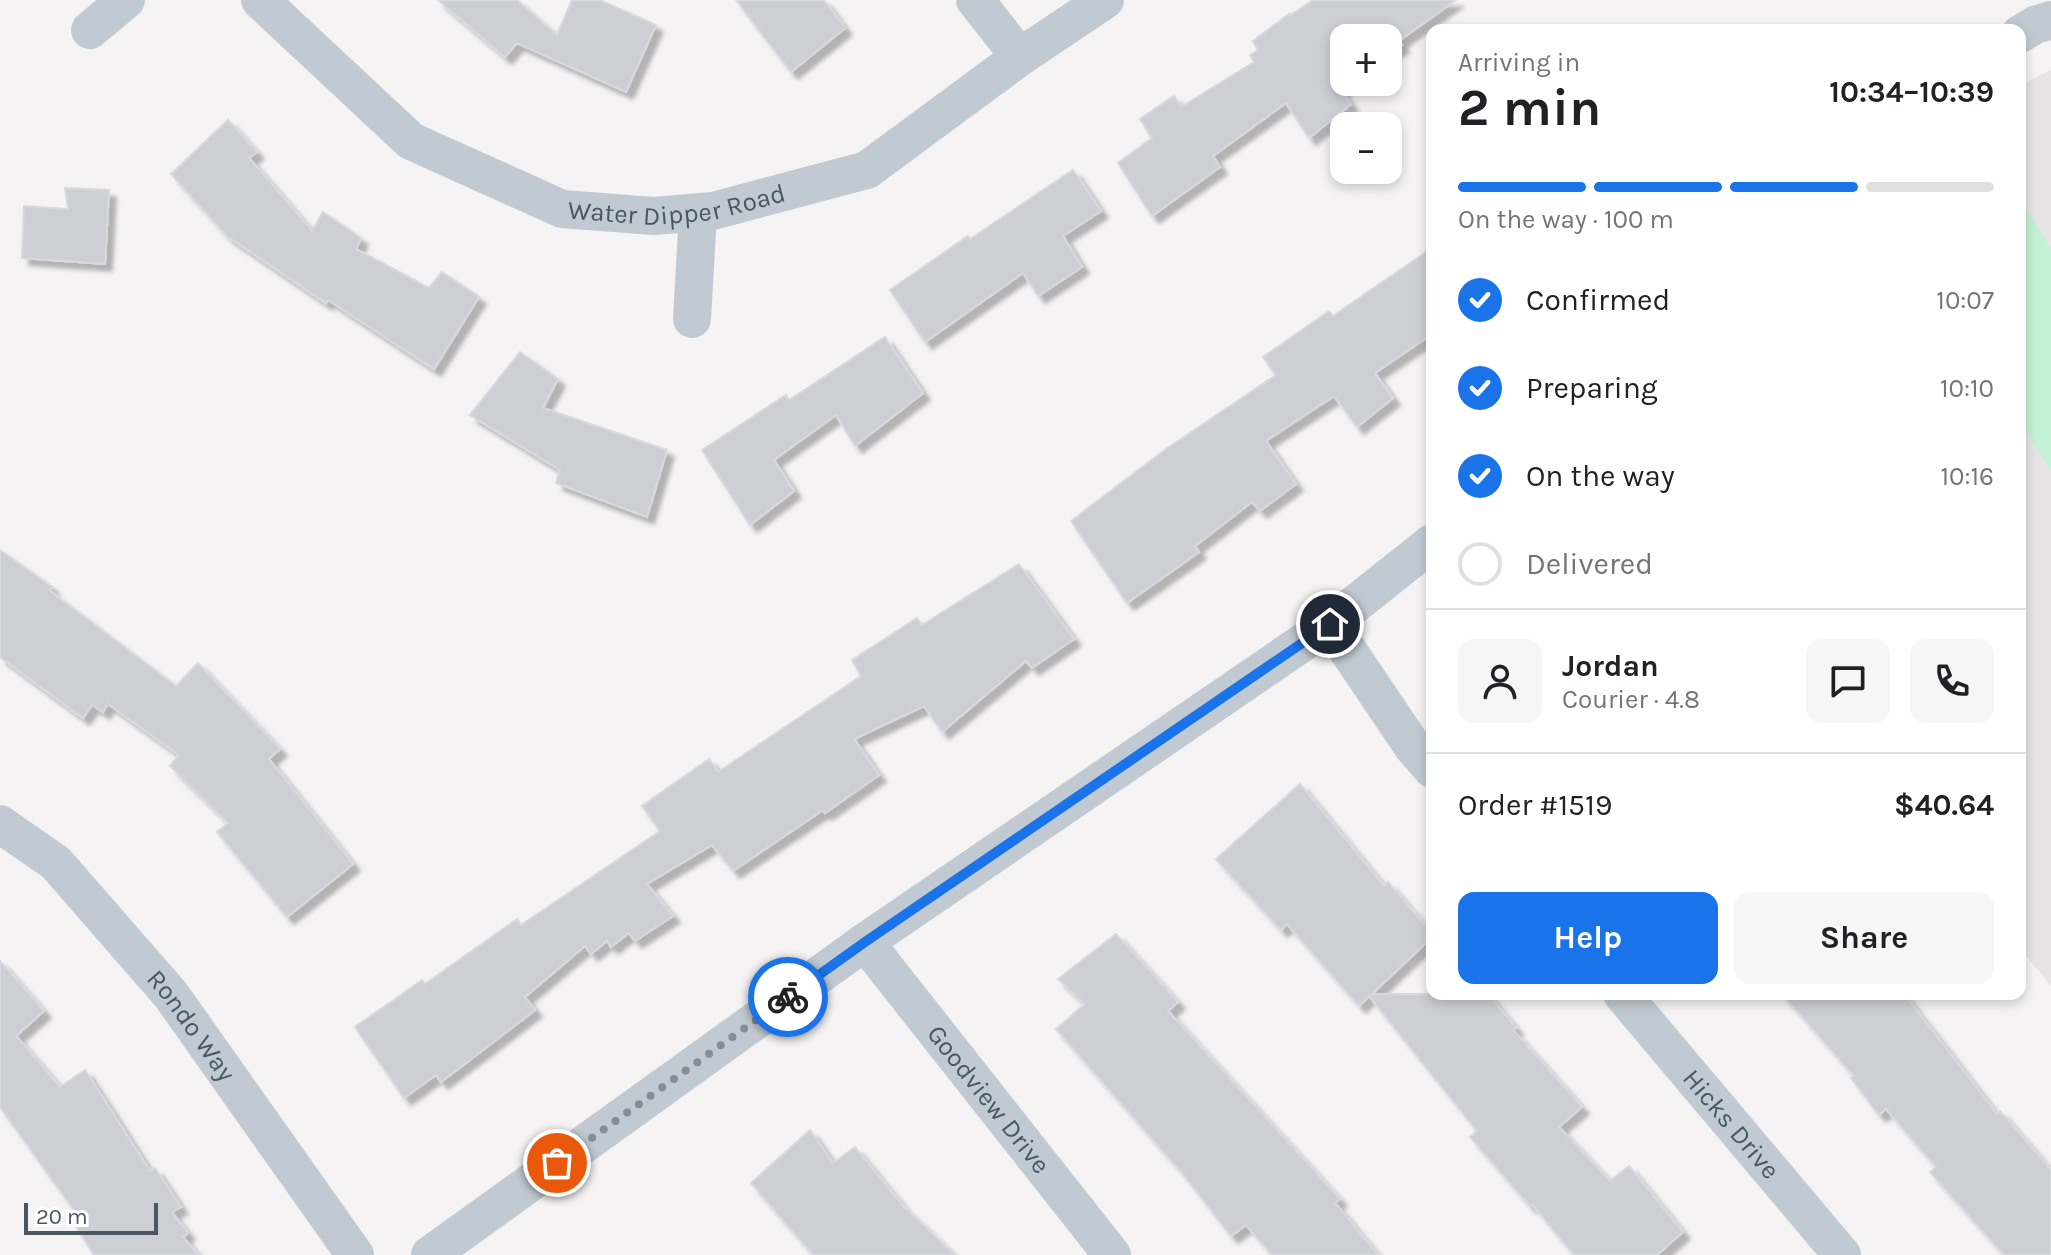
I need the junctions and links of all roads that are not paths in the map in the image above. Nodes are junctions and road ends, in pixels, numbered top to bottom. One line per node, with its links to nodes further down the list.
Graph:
1 (126, 0): 6 (street)
2 (260, 0): 9 (street, Water Dipper Road)
3 (975, 0): 8 (street)
4 (1105, 0): 8 (street, Water Dipper Road)
5 (2051, 20): 7 (street)
6 (90, 30)
7 (2026, 30)
8 (1020, 57): 9 (street, Water Dipper Road)
9 (698, 213): 10 (street)
10 (692, 319)
11 (1426, 548): 12 (street)
12 (1330, 624): 13 (street); 15 (street)
13 (1426, 762)
14 (0, 824): 17 (street, Rondo Way)
15 (865, 942): 18 (street); 19 (street, Goodview Drive)
16 (1627, 1000): 20 (street, Hicks Drive)
17 (355, 1255)
18 (430, 1255)
19 (1112, 1255)
20 (1842, 1255)

